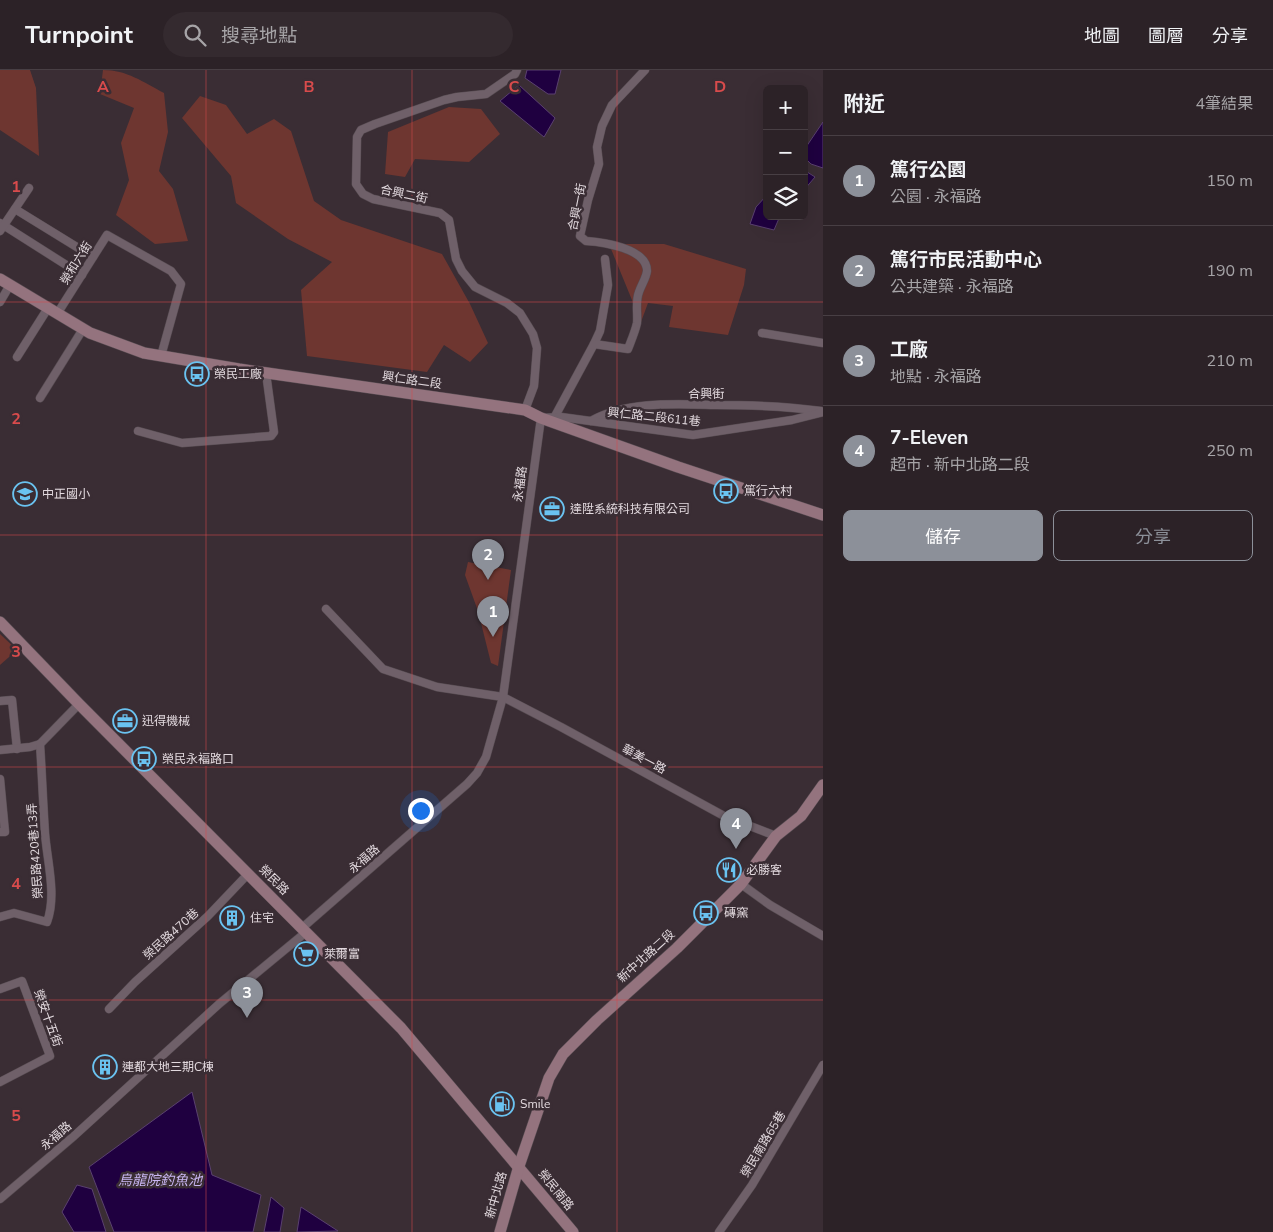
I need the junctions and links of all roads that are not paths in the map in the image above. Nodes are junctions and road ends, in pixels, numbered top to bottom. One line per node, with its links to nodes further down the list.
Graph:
1 (517, 70): 20 (street, 合興二街)
2 (645, 70): 15 (street, 合興一街)
3 (29, 188): 4 (street)
4 (15, 208): 5 (street); 6 (street)
5 (1, 226): 8 (street)
6 (93, 257): 8 (street, 榮和六街); 16 (street, 榮和六街)
7 (605, 259): 15 (street)
8 (82, 275): 11 (street, 榮和六街)
9 (5, 282): 10 (street); 11 (street, 興仁路二段)
10 (0, 302)
11 (53, 311): 12 (street, 興仁路二段); 17 (street, 榮和六街)
12 (83, 329): 16 (street, 興仁路二段); 19 (street)
13 (762, 333): 14 (street)
14 (823, 343)
15 (594, 344): 23 (street)
16 (162, 356): 18 (street, 興仁路二段)
17 (17, 357)
18 (266, 373): 20 (street, 興仁路二段); 25 (street)
19 (40, 398)
20 (525, 410): 22 (street, 興仁路二段)
21 (823, 412): 24 (street, 興仁路二段611巷); 24 (street, 合興街)
22 (542, 418): 23 (street, 興仁路二段611巷); 26 (street, 興仁路二段); 29 (street, 永福路)
23 (554, 418): 24 (street, 興仁路二段611巷)
24 (591, 421)
25 (138, 431)
26 (823, 515)
27 (326, 609): 29 (street, 華美一路)
28 (0, 622): 31 (street, 榮民路)
29 (503, 697): 38 (street, 華美一路); 42 (street, 永福路)
30 (0, 701): 33 (street)
31 (79, 704): 32 (street); 39 (street, 榮民路)
32 (40, 744): 33 (street); 41 (street, 榮民路420巷13弄)
33 (17, 748): 34 (street)
34 (0, 750)
35 (0, 779): 37 (street)
36 (823, 785): 38 (street, 新中北路二段)
37 (2, 832)
38 (776, 836): 40 (street, 新中北路二段)
39 (248, 874): 42 (street, 榮民路); 45 (street, 榮民路470巷)
40 (741, 884): 43 (street); 48 (street, 新中北路二段)
41 (0, 917)
42 (302, 928): 48 (street, 榮民路); 49 (street, 永福路)
43 (823, 936)
44 (0, 989): 47 (street, 榮安十五街)
45 (109, 1009)
46 (823, 1065): 52 (street, 榮民南路65巷)
47 (0, 1082)
48 (519, 1166): 50 (street, 新中北路); 51 (street, 榮民南路)
49 (0, 1199)
50 (500, 1232)
51 (573, 1232)
52 (719, 1232)

